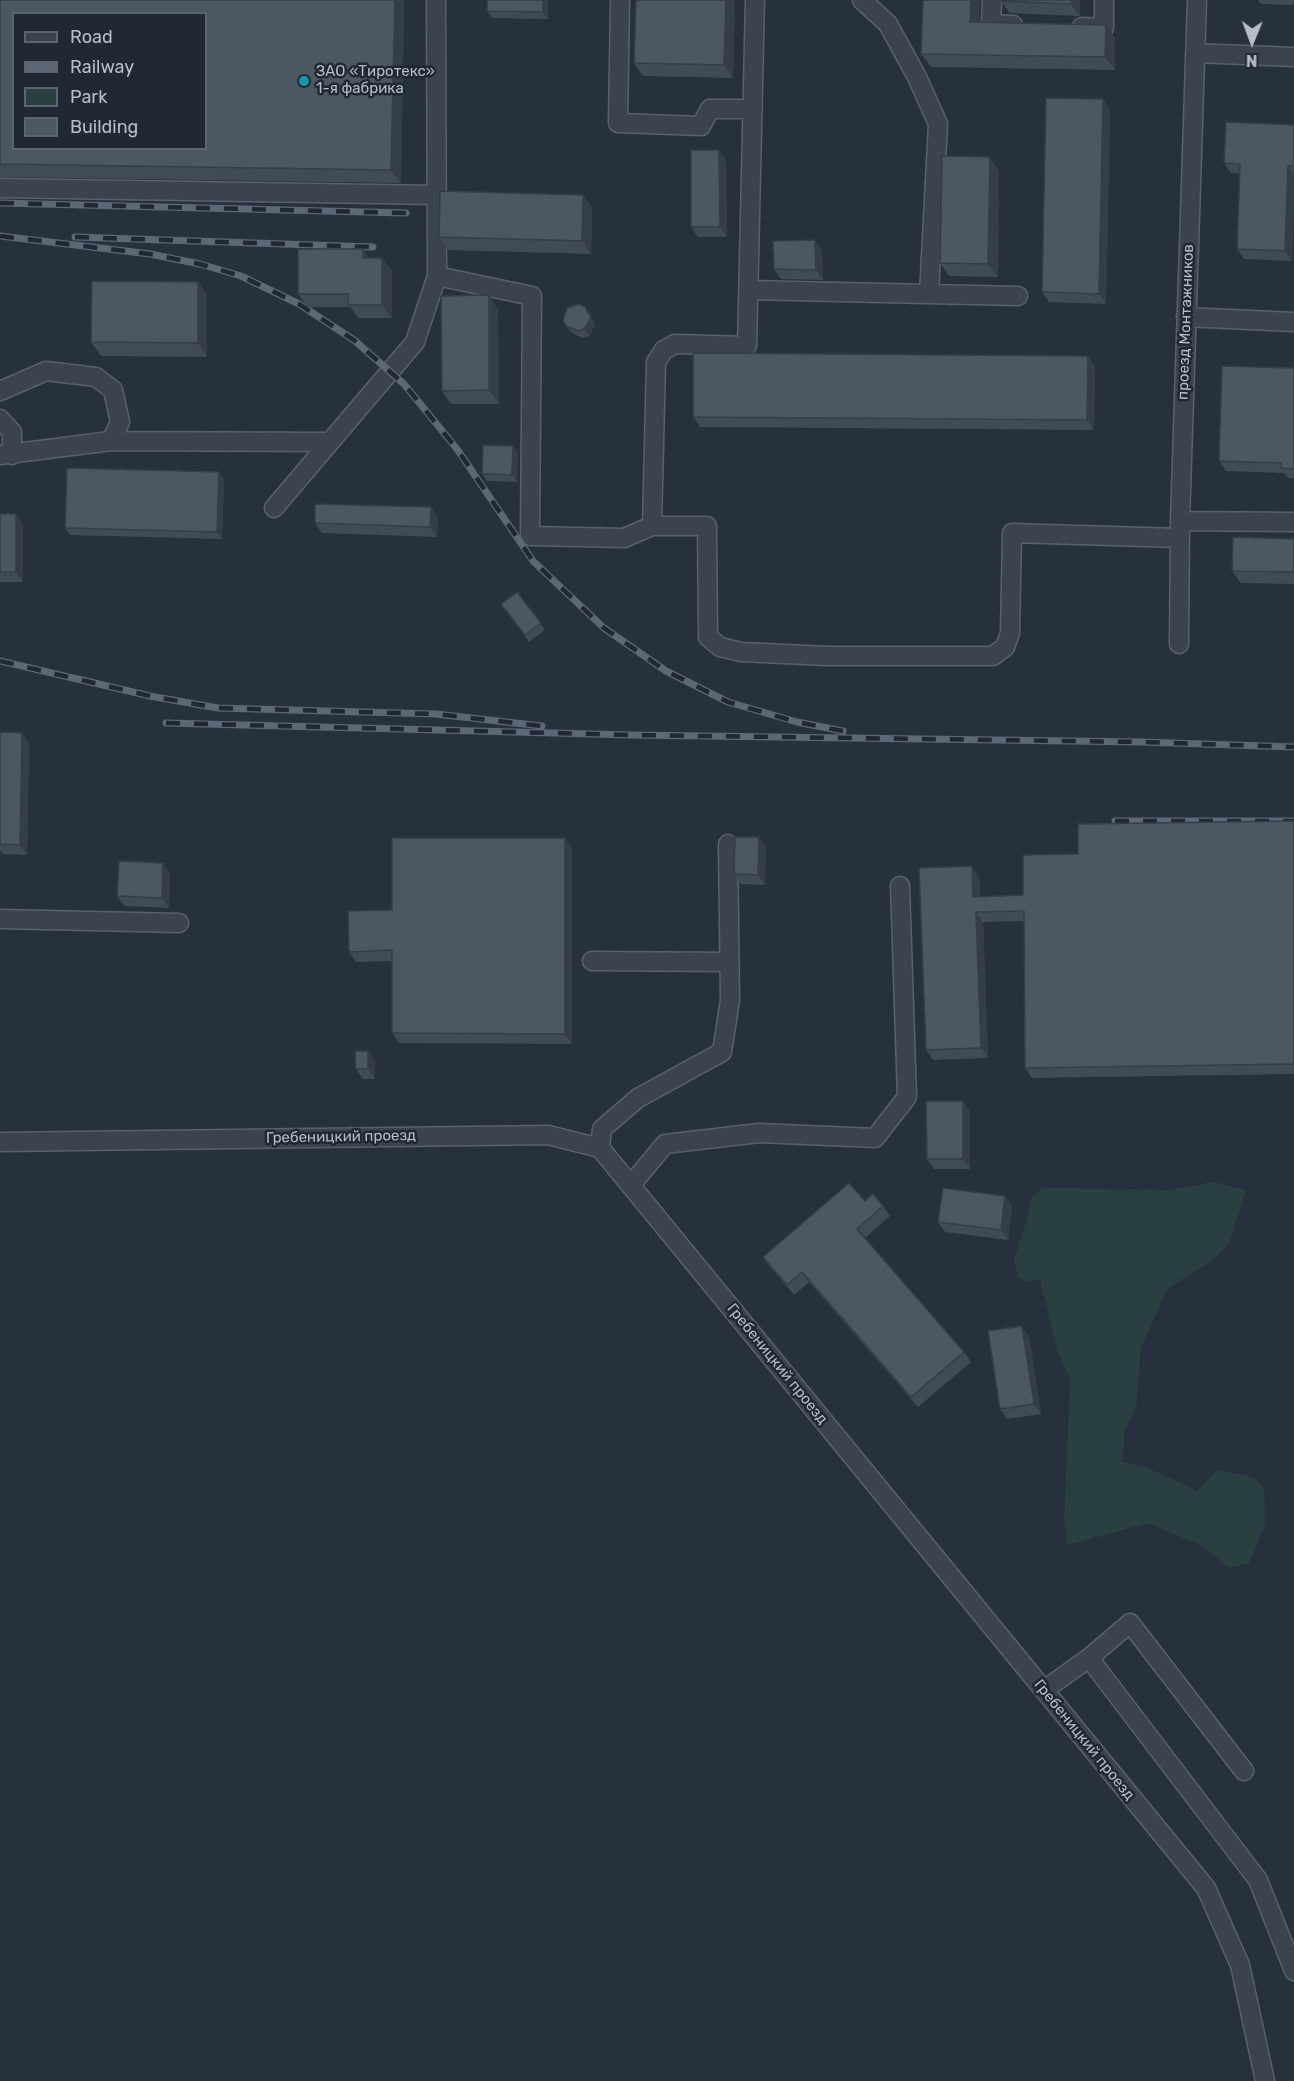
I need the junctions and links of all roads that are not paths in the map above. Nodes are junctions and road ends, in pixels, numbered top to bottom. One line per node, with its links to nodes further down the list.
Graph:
1 (436, 0): 14 (street)
2 (620, 0): 12 (street)
3 (756, 0): 12 (street)
4 (862, 0): 17 (street)
5 (992, 0): 8 (street)
6 (1104, 0): 9 (street)
7 (1197, 0): 10 (street, проезд Монтажников)
8 (1036, 26)
9 (1059, 26)
10 (1195, 53): 11 (street); 19 (street, проезд Монтажников)
11 (1294, 57)
12 (753, 109): 16 (street)
13 (0, 188): 14 (street)
14 (437, 195): 15 (street)
15 (437, 276): 24 (street); 28 (street)
16 (749, 290): 17 (street); 28 (street)
17 (929, 294): 18 (street)
18 (1018, 296)
19 (1186, 317): 20 (street); 29 (street, проезд Монтажников)
20 (1294, 322)
21 (0, 391): 23 (street)
22 (0, 419): 25 (street)
23 (111, 441): 24 (street); 25 (street)
24 (329, 442): 26 (street)
25 (6, 455)
26 (274, 508)
27 (1294, 522): 29 (street)
28 (652, 526): 29 (street)
29 (1179, 530): 30 (street, проезд Монтажников)
30 (1179, 644)
31 (728, 844): 36 (street)
32 (900, 886): 39 (street)
33 (0, 919): 34 (street)
34 (179, 923)
35 (592, 961): 36 (street)
36 (730, 962): 38 (street)
37 (0, 1142): 38 (street, Гребеницкий проезд)
38 (600, 1148): 39 (street, Гребеницкий проезд)
39 (631, 1185): 41 (street, Гребеницкий проезд)
40 (1089, 1658): 41 (street); 42 (street); 43 (street)
41 (1044, 1690): 44 (street, Гребеницкий проезд)
42 (1244, 1772)
43 (1294, 1971)
44 (1265, 2081)

